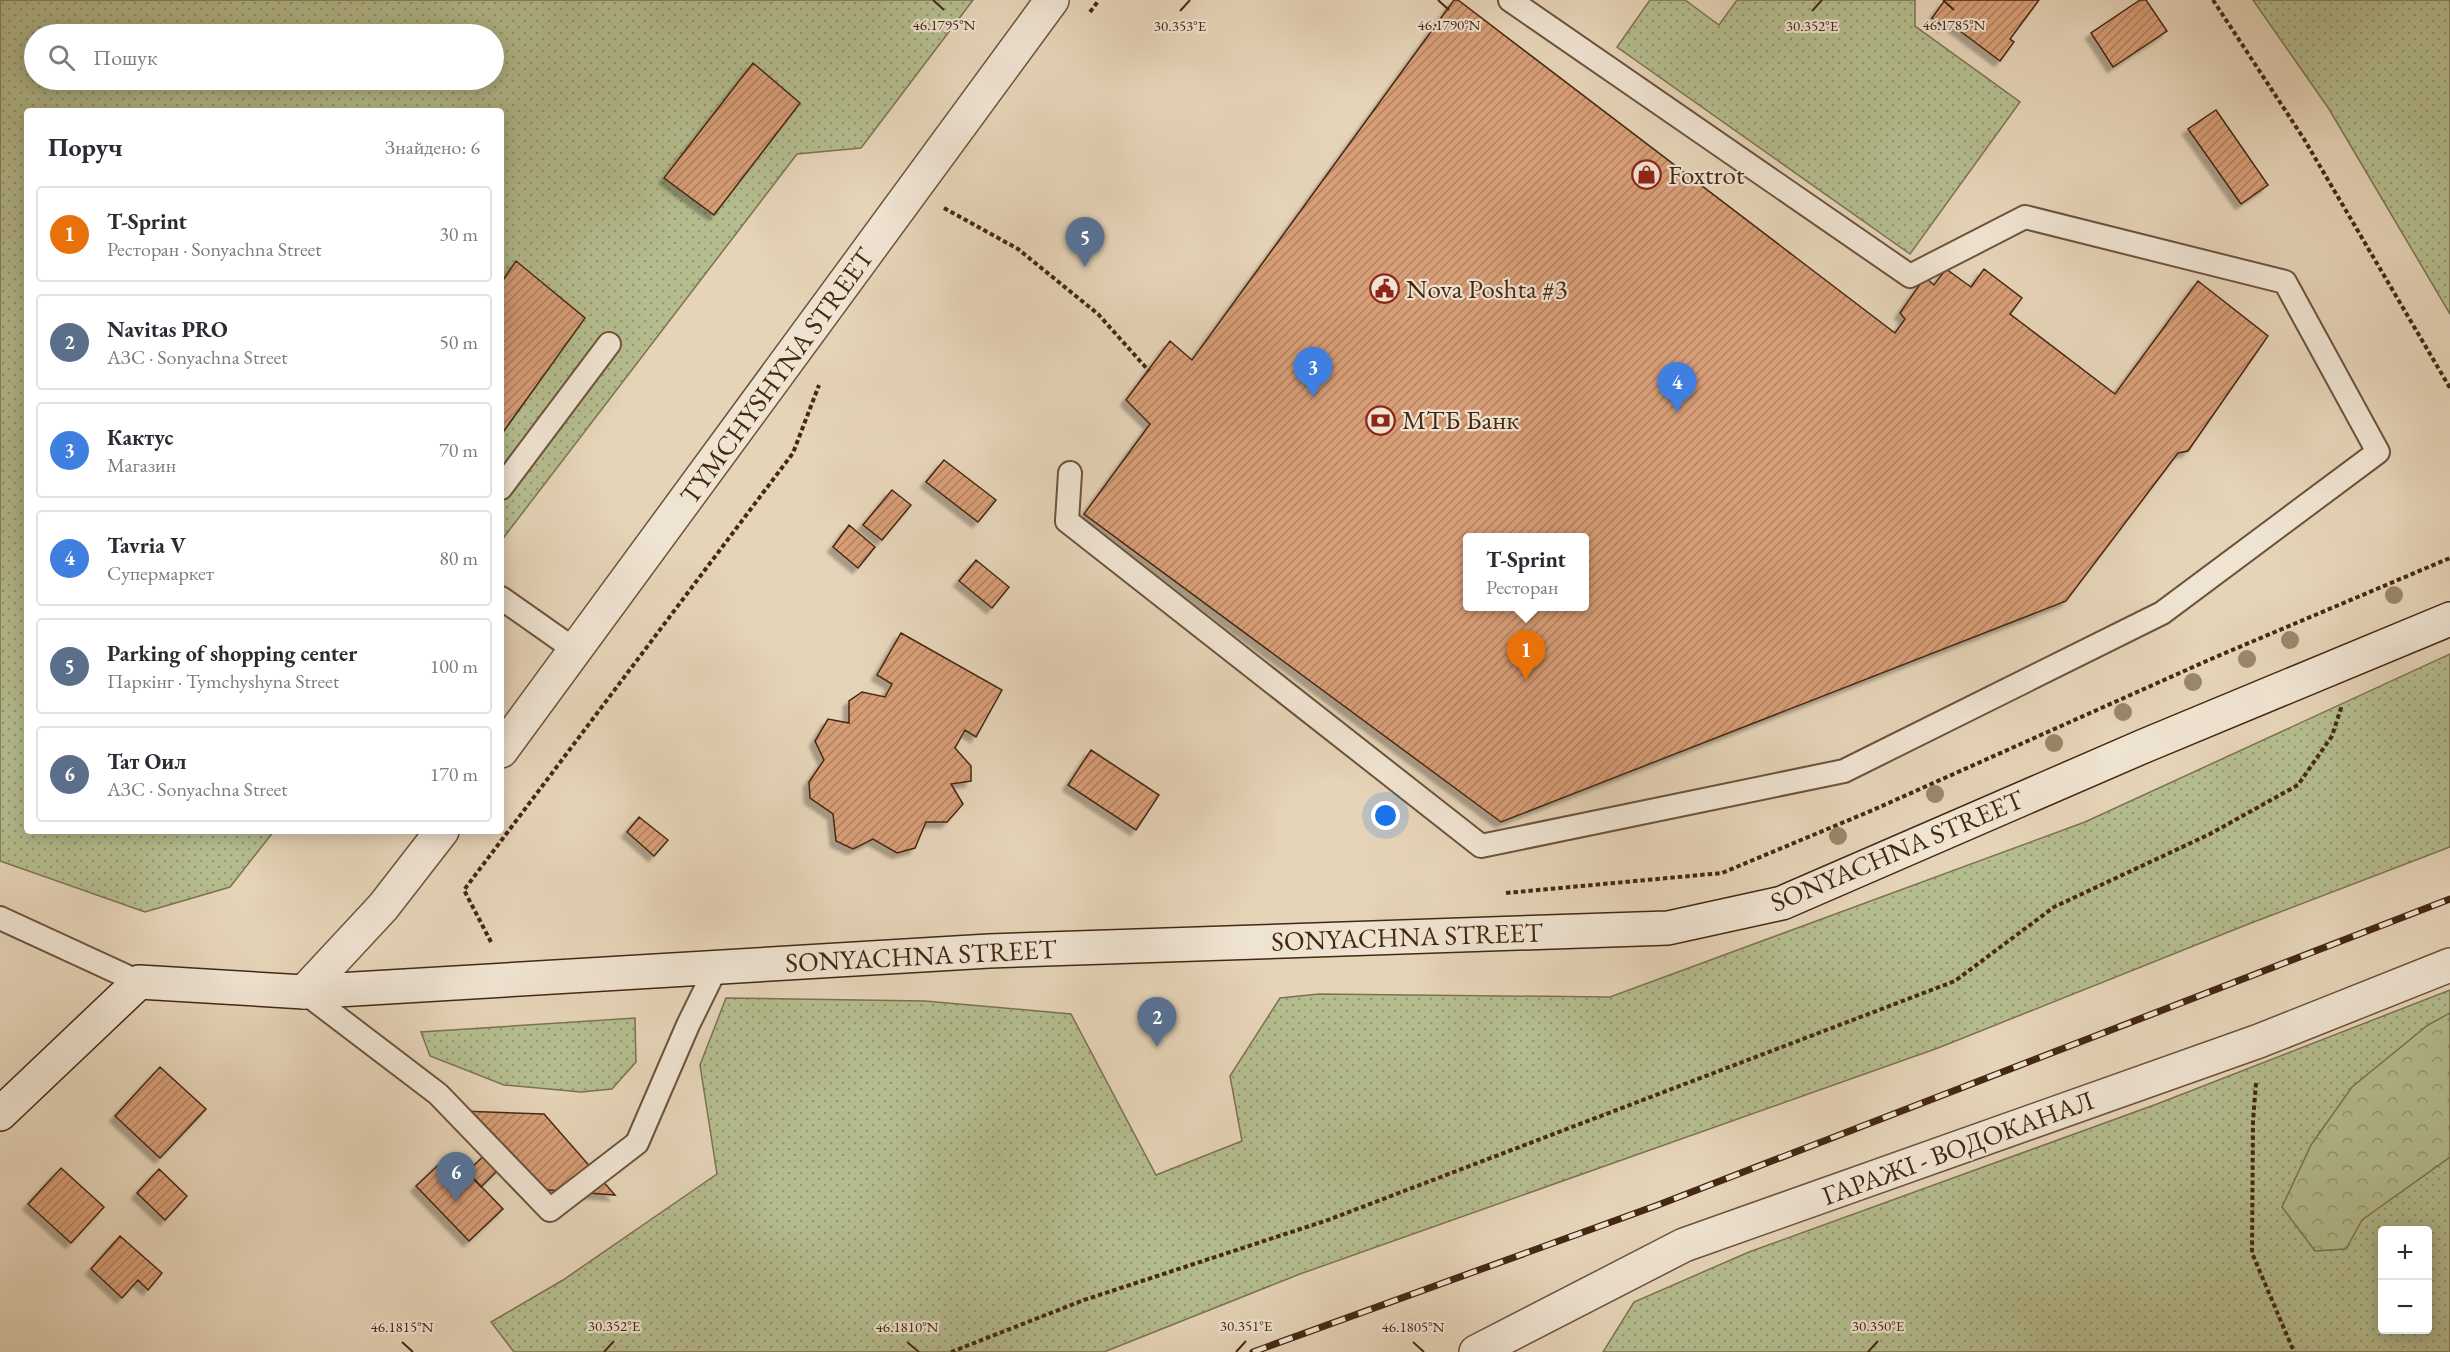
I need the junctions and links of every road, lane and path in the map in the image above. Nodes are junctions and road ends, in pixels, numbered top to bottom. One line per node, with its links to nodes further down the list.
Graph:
1 (1052, 0): 17 (street, TYMCHYSHYNA STREET)
2 (1099, 0): 5 (path)
3 (1510, 0): 13 (lane)
4 (2213, 0): 12 (path)
5 (1085, 19)
6 (950, 198): 7 (path)
7 (943, 208): 8 (path); 10 (path)
8 (936, 217)
9 (609, 344): 14 (lane)
10 (1149, 371)
11 (822, 378): 22 (path)
12 (2450, 388)
13 (1070, 473)
14 (504, 484)
15 (504, 600): 17 (lane)
16 (2450, 619): 18 (street, SONYACHNA STREET)
17 (575, 650): 19 (street, TYMCHYSHYNA STREET)
18 (2355, 659): 24 (street, SONYACHNA STREET); 30 (path)
19 (504, 747)
20 (440, 834): 26 (street)
21 (0, 918): 25 (lane)
22 (494, 948)
23 (2450, 965): 27 (street, ГАРАЖІ - ВОДОКАНАЛ)
24 (716, 968): 26 (street, SONYACHNA STREET); 26 (lane)
25 (140, 982): 26 (street, SONYACHNA STREET); 28 (street)
26 (304, 992)
27 (2259, 1041): 29 (street, ГАРАЖІ - ВОДОКАНАЛ); 31 (path)
28 (0, 1114)
29 (1486, 1350)
30 (951, 1352)
31 (2294, 1352)

